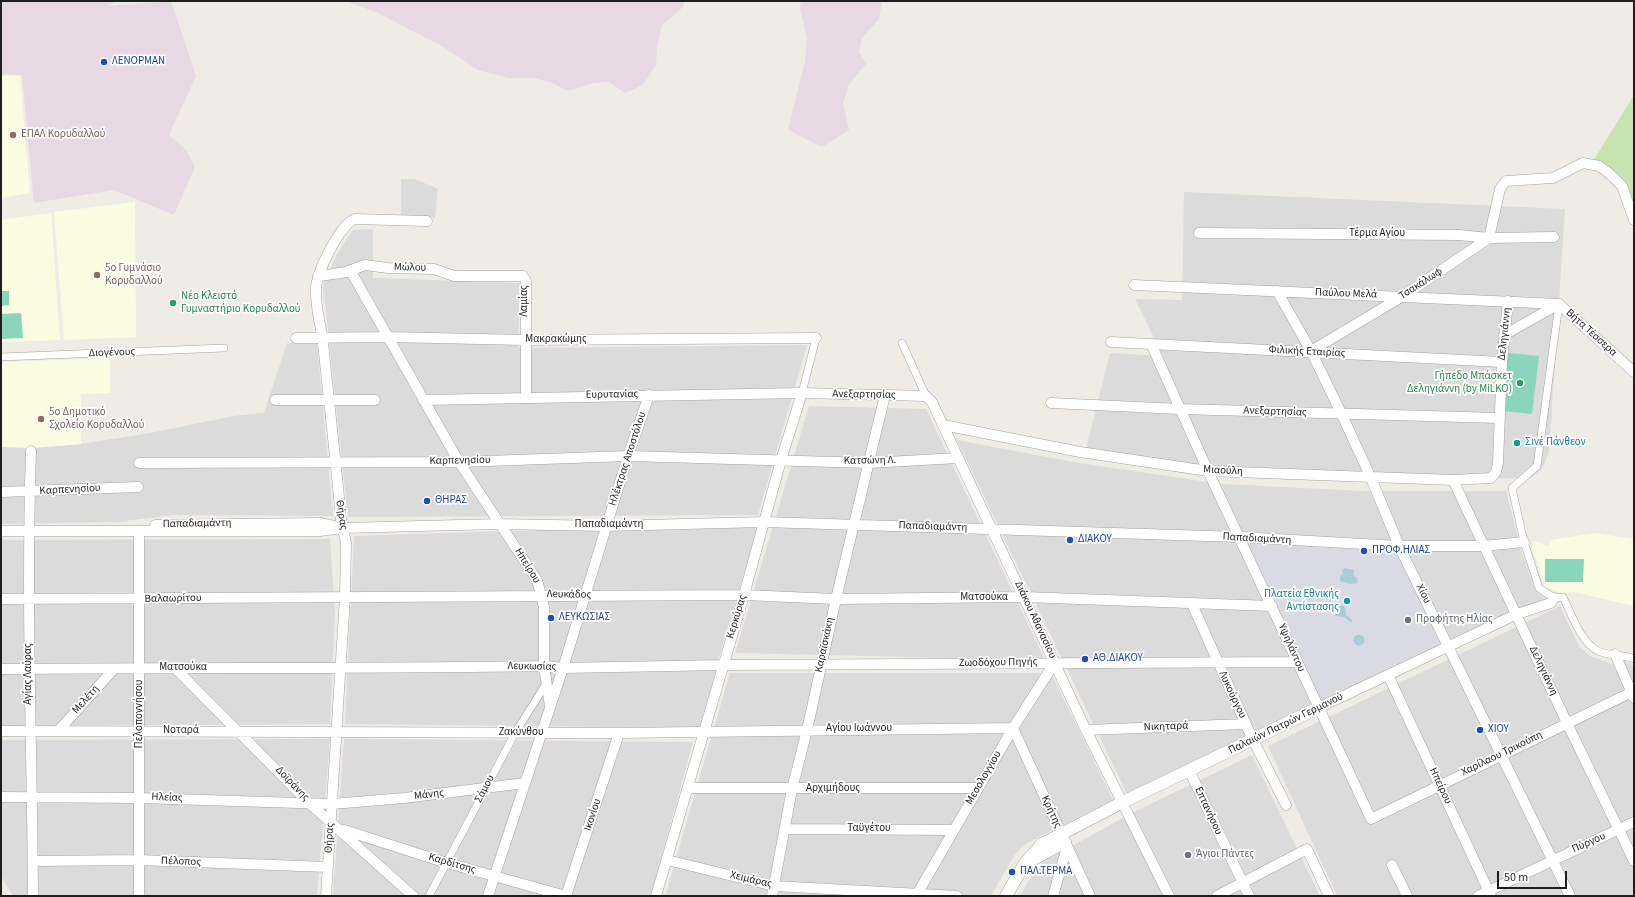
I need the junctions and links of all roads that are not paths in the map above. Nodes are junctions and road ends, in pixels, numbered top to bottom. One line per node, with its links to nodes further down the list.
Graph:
1 (1634, 220): 5 (street)
2 (427, 221): 7 (street, Θήρας)
3 (1199, 233): 5 (street, Τέρμα Αγίου)
4 (1554, 237): 5 (street, Τέρμα Αγίου)
5 (1489, 238): 11 (street, Τσακάλωφ)
6 (350, 270): 7 (street, Μώλου); 8 (street, Μώλου); 15 (street, Ηπείρου)
7 (320, 276): 18 (street, Θήρας)
8 (524, 277): 19 (street, Λαμίας)
9 (1134, 285): 10 (street, Παύλου Μελά)
10 (1278, 291): 11 (street, Παύλου Μελά); 24 (street, Χίου)
11 (1403, 296): 12 (street, Παύλου Μελά); 24 (street, Τσακάλωφ)
12 (1508, 300): 13 (street, Παύλου Μελά); 14 (street, Δεληγιάννη)
13 (1559, 304): 14 (street, Βήτα Τέσσερα); 27 (street, Βήτα Τέσσερα); 68 (street)
14 (1504, 335): 26 (street, Δεληγιάννη)
15 (388, 337): 18 (street, Μακρακώμης); 19 (street, Μακρακώμης); 36 (street, Ηπείρου)
16 (296, 338): 18 (street, Μακρακώμης)
17 (816, 338): 19 (street, Μακρακώμης); 28 (street, Κερκύρας)
18 (322, 339): 34 (street, Θήρας)
19 (525, 340): 32 (street, Λαμίας)
20 (902, 342): 31 (street, Διάκου Αθανασίου)
21 (1111, 342): 22 (street, Φιλικής Εταιρίας)
22 (1152, 346): 24 (street, Φιλικής Εταιρίας); 38 (street, Υψηλάντου)
23 (224, 348): 25 (street, Διογένους)
24 (1311, 351): 26 (street, Φιλικής Εταιρίας); 39 (street, Χίου)
25 (1, 357)
26 (1502, 362): 40 (street, Δεληγιάννη)
27 (1634, 372)
28 (802, 393): 29 (street, Ευρυτανίας); 30 (street, Ανεξαρτησίας); 45 (street, Κερκύρας)
29 (649, 395): 32 (street, Ευρυτανίας); 43 (street, Ηλέκτρας Αποστόλου)
30 (885, 395): 31 (street, Ανεξαρτησίας); 49 (street, Καραϊσκάκη)
31 (926, 396): 41 (street, Διάκου Αθανασίου)
32 (526, 397): 36 (street, Ευρυτανίας)
33 (275, 400): 34 (street)
34 (328, 400): 35 (street); 46 (street, Θήρας)
35 (375, 400)
36 (422, 400): 47 (street, Ηπείρου)
37 (1051, 403): 38 (street, Ανεξαρτησίας)
38 (1180, 409): 39 (street, Ανεξαρτησίας); 51 (street, Υψηλάντου)
39 (1342, 414): 40 (street, Ανεξαρτησίας); 52 (street, Χίου)
40 (1499, 418): 50 (street, Δεληγιάννη)
41 (943, 425): 44 (street, Διάκου Αθανασίου); 51 (street, Μιαούλη)
42 (32, 451): 56 (street, Αγίας Λαύρας)
43 (628, 456): 45 (street, Καρπενησίου); 47 (street, Καρπενησίου); 60 (street, Ηλέκτρας Αποστόλου)
44 (958, 458): 49 (street, Κατσώνη Λ.); 62 (street, Διάκου Αθανασίου)
45 (781, 460): 49 (street, Κατσώνη Λ.); 57 (street, Κερκύρας)
46 (335, 462): 47 (street, Καρπενησίου); 48 (street, Καρπενησίου); 61 (street, Θήρας)
47 (459, 462): 58 (street, Ηπείρου)
48 (139, 463)
49 (870, 463): 59 (street, Καραϊσκάκη)
50 (1498, 463): 53 (street, Μιαούλη)
51 (1208, 470): 52 (street, Μιαούλη); 67 (street, Υψηλάντου)
52 (1371, 478): 53 (street, Μιαούλη); 69 (street, Χίου)
53 (1453, 480): 70 (street, Δεληγιάννη)
54 (138, 487): 56 (street, Καρπενησίου)
55 (1, 492): 56 (street, Καρπενησίου)
56 (30, 492): 64 (street, Αγίας Λαύρας)
57 (764, 522): 59 (street, Παπαδιαμάντη); 60 (street, Παπαδιαμάντη); 72 (street, Κερκύρας)
58 (499, 524): 60 (street, Παπαδιαμάντη); 61 (street, Παπαδιαμάντη); 71 (street, Ηπείρου)
59 (855, 524): 62 (street, Παπαδιαμάντη); 80 (street, Καραϊσκάκη)
60 (606, 526): 73 (street, Ηλέκτρας Αποστόλου)
61 (342, 528): 65 (street, Παπαδιαμάντη); 66 (street, Παπαδιαμάντη); 74 (street, Θήρας)
62 (992, 530): 67 (street, Παπαδιαμάντη); 75 (street, Διάκου Αθανασίου)
63 (1, 531): 64 (street, Παπαδιαμάντη)
64 (30, 531): 65 (street, Παπαδιαμάντη); 76 (street, Αγίας Λαύρας)
65 (51, 531): 66 (street, Παπαδιαμάντη)
66 (139, 532): 79 (street, Πελοποννήσου)
67 (1240, 537): 69 (street, Παπαδιαμάντη); 82 (street, Υψηλάντου)
68 (1524, 542): 70 (street, Παπαδιαμάντη); 77 (street)
69 (1399, 546): 70 (street, Παπαδιαμάντη); 84 (street, Χίου)
70 (1482, 546): 83 (street, Δεληγιάννη)
71 (542, 595): 73 (street, Λeυκάδος); 74 (street, Λeυκάδος); 92 (street, Ηπείρου)
72 (744, 595): 73 (street, Λeυκάδος); 80 (street, Ματσούκα); 90 (street, Κερκύρας)
73 (585, 596): 96 (street, Ηλέκτρας Αποστόλου)
74 (345, 597): 79 (street, Βαλαωρίτου); 99 (street, Θήρας)
75 (1024, 597): 80 (street, Ματσούκα); 81 (street, Ματσούκα); 87 (street, Διάκου Αθανασίου)
76 (29, 598): 78 (street, Βαλαωρίτου); 79 (street, Βαλαωρίτου); 93 (street, Αγίας Λαύρας)
77 (1554, 598): 83 (street, Παλαιών Πατρών Γερμανού); 85 (street)
78 (1, 599)
79 (138, 599): 94 (street, Πελοποννήσου)
80 (836, 599): 91 (street, Καραϊσκάκη)
81 (1192, 604): 82 (street, Ματσούκα); 88 (street, Λυκούργου)
82 (1272, 606): 89 (street, Υψηλάντου)
83 (1517, 614): 84 (street, Παλαιών Πατρών Γερμανού); 105 (street, Δεληγιάννη)
84 (1449, 646): 100 (street, Παλαιών Πατρών Γερμανού); 121 (street, Χίου)
85 (1615, 654): 86 (street); 102 (street)
86 (1634, 659)
87 (1055, 662): 88 (street, Ζωοδόχου Πηγής); 91 (street, Ζωοδόχου Πηγής); 107 (street, Μεσολογγίου); 109 (street, Διάκου Αθανασίου)
88 (1217, 662): 89 (street, Ζωοδόχου Πηγής); 106 (street, Λυκούργου)
89 (1297, 662): 104 (street, Υψηλάντου)
90 (723, 665): 91 (street, Ζωοδόχου Πηγής); 96 (street, Λευκωσίας); 119 (street, Κερκύρας)
91 (821, 665): 108 (street, Καραϊσκάκη)
92 (544, 666): 96 (street, Λευκωσίας); 99 (street, Λευκωσίας); 101 (street, Ηπείρου)
93 (28, 668): 97 (street, Ματσούκα); 98 (street, Ματσούκα); 112 (street, Αγίας Λαύρας)
94 (140, 668): 95 (street, Ματσούκα); 98 (street, Ματσούκα); 113 (street, Πελοποννήσου)
95 (175, 668): 99 (street, Ματσούκα); 114 (street, Δοϊράνης)
96 (563, 668): 103 (street, Ηλέκτρας Αποστόλου)
97 (1, 669)
98 (114, 669): 111 (street, Μελέτη)
99 (341, 669): 115 (street, Θήρας)
100 (1388, 675): 104 (street, Παλαιών Πατρών Γερμανού); 124 (street, Ηπείρου)
101 (546, 684): 103 (street, Ηπείρου); 116 (street, Σάμου)
102 (1633, 694): 105 (street, Χαρίλαου Τρικούπη)
103 (550, 706): 117 (street, Ηπείρου)
104 (1318, 708): 120 (street, Παλαιών Πατρών Γερμανού); 136 (street, Υψηλάντου)
105 (1567, 723): 121 (street, Χαρίλαου Τρικούπη); 141 (street, Δεληγιάννη)
106 (1246, 724): 109 (street, Νικηταρά); 120 (street, Λυκούργου)
107 (1013, 728): 108 (street, Αγίου Ιωάννου); 126 (street, Μεσολογγίου); 143 (street, Κρήτης)
108 (807, 730): 119 (street, Αγίου Ιωάννου); 128 (street, Καραϊσκάκη)
109 (1086, 730): 132 (street, Διάκου Αθανασίου)
110 (1, 731): 112 (street, Νοταρά)
111 (58, 731): 112 (street, Νοταρά); 113 (street, Νοταρά)
112 (30, 732): 130 (street, Αγίας Λαύρας)
113 (140, 732): 114 (street, Νοταρά); 131 (street, Πελοποννήσου)
114 (240, 732): 115 (street, Νοταρά); 133 (street, Δοϊράνης)
115 (337, 732): 116 (street, Ζακύνθου); 134 (street, Θήρας)
116 (515, 733): 117 (street, Ζακύνθου); 127 (street, Σάμου)
117 (541, 733): 118 (street, Ζακύνθου); 123 (street, Ηπείρου)
118 (619, 733): 119 (street, Ζακύνθου); 163 (street, Ικονίου)
119 (705, 733): 125 (street, Κερκύρας)
120 (1253, 740): 122 (street, Παλαιών Πατρών Γερμανού); 135 (street, Λυκούργου)
121 (1501, 755): 124 (street, Χαρίλαου Τρικούπη); 146 (street, Χίου)
122 (1188, 770): 132 (street, Παλαιών Πατρών Γερμανού); 153 (street, Επτανήσου)
123 (525, 783): 127 (street, Μάνης); 152 (street, Ηπείρου)
124 (1439, 785): 136 (street, Χαρίλαου Τρικούπη); 155 (street, Ηπείρου)
125 (688, 788): 128 (street, Αρχιμήδους); 145 (street, Κερκύρας)
126 (978, 788): 128 (street, Αρχιμήδους); 142 (street, Μεσολογγίου)
127 (486, 789): 134 (street, Μάνης); 149 (street, Σάμου)
128 (792, 789): 140 (street, Καραϊσκάκη)
129 (1, 797): 130 (street, Ηλείας)
130 (33, 798): 131 (street, Ηλείας); 147 (street, Αγίας Λαύρας)
131 (139, 798): 133 (street, Ηλείας); 144 (street, Πελοποννήσου)
132 (1123, 802): 143 (street, Παλαιών Πατρών Γερμανού); 169 (street, Διάκου Αθανασίου)
133 (310, 803): 134 (street, Ηλείας); 137 (street, Δοϊράνης)
134 (332, 804): 137 (street, Θήρας)
135 (1286, 805)
136 (1371, 819)
137 (331, 822): 139 (street, Δοϊράνης); 151 (street, Θήρας)
138 (1634, 822): 141 (street, Πύργου)
139 (340, 829): 149 (street, Καρδίτσης); 160 (street, Δοϊράνης)
140 (786, 829): 142 (street, Ταϋγέτου); 154 (street, Καραϊσκάκη)
141 (1619, 829): 146 (street, Πύργου); 148 (street, Δεληγιάννη)
142 (953, 830): 156 (street, Μεσολογγίου)
143 (1065, 841): 166 (street, Παλαιών Πατρών Γερμανού); 167 (street); 168 (street, Κρήτης)
144 (139, 860): 147 (street, Πέλοπος); 151 (street, Πέλοπος); 158 (street, Πελοποννήσου)
145 (667, 860): 154 (street, Χειμάρας); 164 (street, Κερκύρας)
146 (1552, 860): 155 (street, Πύργου); 175 (street, Χίου)
147 (33, 861): 157 (street, Αγίας Λαύρας)
148 (1634, 861)
149 (447, 863): 152 (street, Καρδίτσης); 161 (street, Σάμου)
150 (1392, 865): 173 (street)
151 (328, 867): 159 (street, Θήρας)
152 (494, 876): 162 (street, Ηπείρου); 163 (street, Καρδίτσης)
153 (1242, 882): 170 (street); 171 (street, Επτανήσου); 172 (street)
154 (773, 891): 156 (street, Χειμάρας)
155 (1490, 893): 174 (street, Πύργου)
156 (917, 895): 165 (street, Χειμάρας)
157 (33, 896)
158 (139, 896)
159 (326, 896)
160 (413, 896)
161 (429, 896)
162 (488, 896)
163 (566, 896)
164 (656, 896)
165 (956, 896)
166 (1006, 896)
167 (1053, 896)
168 (1090, 896)
169 (1169, 896)
170 (1217, 896)
171 (1249, 896)
172 (1329, 896)
173 (1407, 896)
174 (1478, 896)
175 (1570, 896)

